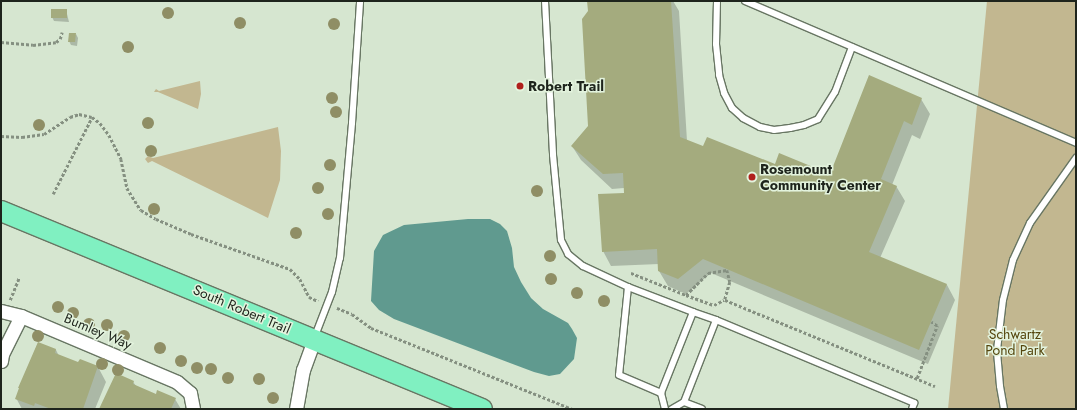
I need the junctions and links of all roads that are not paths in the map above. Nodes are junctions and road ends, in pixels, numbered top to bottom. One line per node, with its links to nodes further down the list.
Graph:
1 (360, 1): 14 (lane)
2 (545, 1): 9 (lane)
3 (717, 1): 5 (lane)
4 (744, 1): 5 (lane)
5 (852, 47): 6 (lane)
6 (1076, 143)
7 (1076, 158): 25 (lane)
8 (1, 211): 14 (main road, South Robert Trail)
9 (628, 287): 11 (lane); 16 (lane)
10 (3, 311): 12 (street, Bumley Way)
11 (693, 312): 13 (lane); 16 (lane)
12 (21, 316): 15 (street); 18 (street, Bumley Way)
13 (716, 320): 17 (lane); 24 (lane)
14 (314, 339): 19 (street); 20 (main road, South Robert Trail)
15 (1, 361)
16 (662, 393): 21 (lane)
17 (684, 402): 22 (lane); 23 (lane)
18 (193, 409)
19 (296, 409)
20 (482, 409)
21 (666, 409)
22 (672, 409)
23 (702, 409)
24 (912, 409)
25 (1004, 409)

